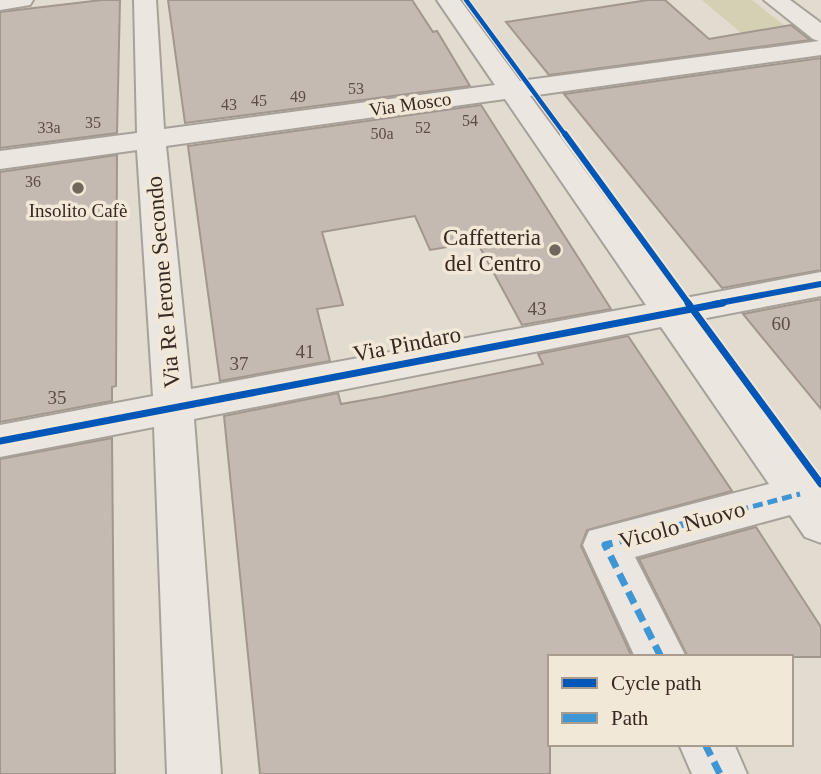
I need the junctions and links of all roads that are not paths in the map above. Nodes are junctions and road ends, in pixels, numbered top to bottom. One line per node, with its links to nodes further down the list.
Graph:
1 (22, 0): 5 (street)
2 (145, 0): 9 (street, Via Re Ierone Secondo)
3 (448, 0): 8 (street)
4 (775, 0): 6 (street)
5 (0, 2)
6 (821, 34)
7 (821, 48): 8 (street, Via Mosco)
8 (512, 90): 9 (street, Via Mosco); 12 (street)
9 (151, 140): 10 (street, Via Mosco); 13 (street, Via Re Ierone Secondo)
10 (0, 160)
11 (821, 284): 12 (street, Via Pindaro)
12 (672, 314): 13 (street, Via Pindaro); 15 (street)
13 (173, 408): 14 (street, Via Pindaro); 18 (street, Via Re Ierone Secondo)
14 (0, 441)
15 (810, 509): 16 (street, Vicolo Nuovo)
16 (660, 655)
17 (706, 746): 19 (street)
18 (194, 774)
19 (720, 774)

